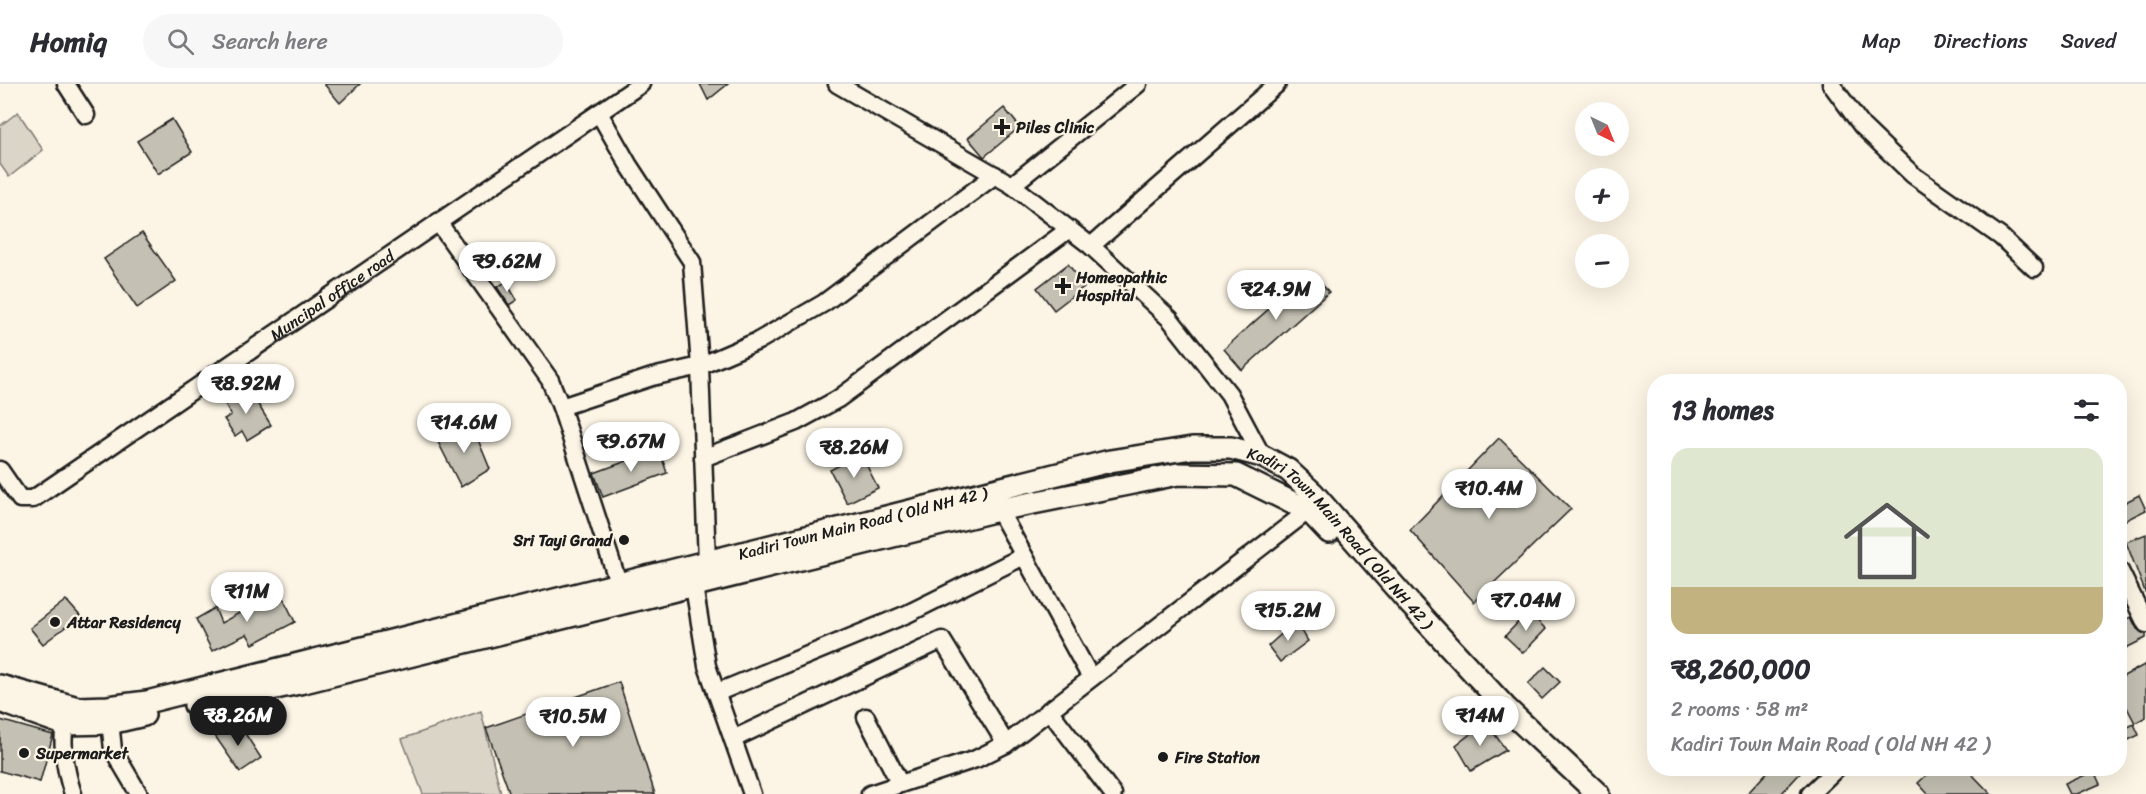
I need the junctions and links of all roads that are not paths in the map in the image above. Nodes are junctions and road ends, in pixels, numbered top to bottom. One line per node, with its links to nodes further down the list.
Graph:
1 (66, 84): 8 (street)
2 (641, 84): 7 (street, Muncipal office road)
3 (837, 84): 9 (street)
4 (1138, 84): 10 (street)
5 (1276, 84): 13 (street)
6 (1831, 84): 14 (street)
7 (599, 113): 11 (street, Muncipal office road); 15 (street)
8 (86, 115)
9 (995, 175): 10 (street); 15 (street)
10 (1012, 185): 12 (street)
11 (438, 222): 16 (street); 19 (street, Muncipal office road)
12 (1068, 230): 13 (street); 18 (street)
13 (1091, 246): 17 (street)
14 (2034, 268)
15 (700, 366): 16 (street); 18 (street)
16 (561, 407): 24 (street)
17 (1262, 456): 20 (main road, Kadiri Town Main Road ( Old NH 42 )); 21 (main road, Kadiri Town Main Road ( Old NH 42 ))
18 (704, 458): 23 (street)
19 (0, 470)
20 (993, 501): 21 (main road, Kadiri Town Main Road ( Old NH 42 )); 22 (street); 23 (main road, Kadiri Town Main Road ( Old NH 42 ))
21 (1315, 506): 27 (street); 44 (main road, Kadiri Town Main Road ( Old NH 42 )); 45 (main road, Kadiri Town Main Road ( Old NH 42 ))
22 (1024, 556): 27 (street); 29 (street)
23 (698, 572): 24 (main road, Kadiri Town Main Road ( Old NH 42 )); 29 (street); 33 (main road, Kadiri Town Main Road ( Old NH 42 ))
24 (619, 585): 33 (main road, Kadiri Town Main Road ( Old NH 42 ))
25 (2127, 585): 26 (street)
26 (2146, 624)
27 (1091, 678): 31 (street)
28 (0, 686): 32 (main road, Kadiri Town Main Road ( Old NH 42 ))
29 (716, 693): 35 (street)
30 (0, 701): 32 (main road, Kadiri Town Main Road ( Old NH 42 ))
31 (1049, 710): 36 (street); 43 (street)
32 (68, 715): 33 (main road, Kadiri Town Main Road ( Old NH 42 )); 39 (street)
33 (109, 715): 40 (street)
34 (866, 717): 38 (street)
35 (733, 739): 36 (street); 41 (street)
36 (1006, 744): 38 (street)
37 (1829, 776): 46 (street)
38 (900, 784): 42 (street)
39 (73, 794)
40 (140, 794)
41 (752, 794)
42 (870, 794)
43 (1113, 794)
44 (1580, 794)
45 (1598, 794)
46 (1810, 794)

